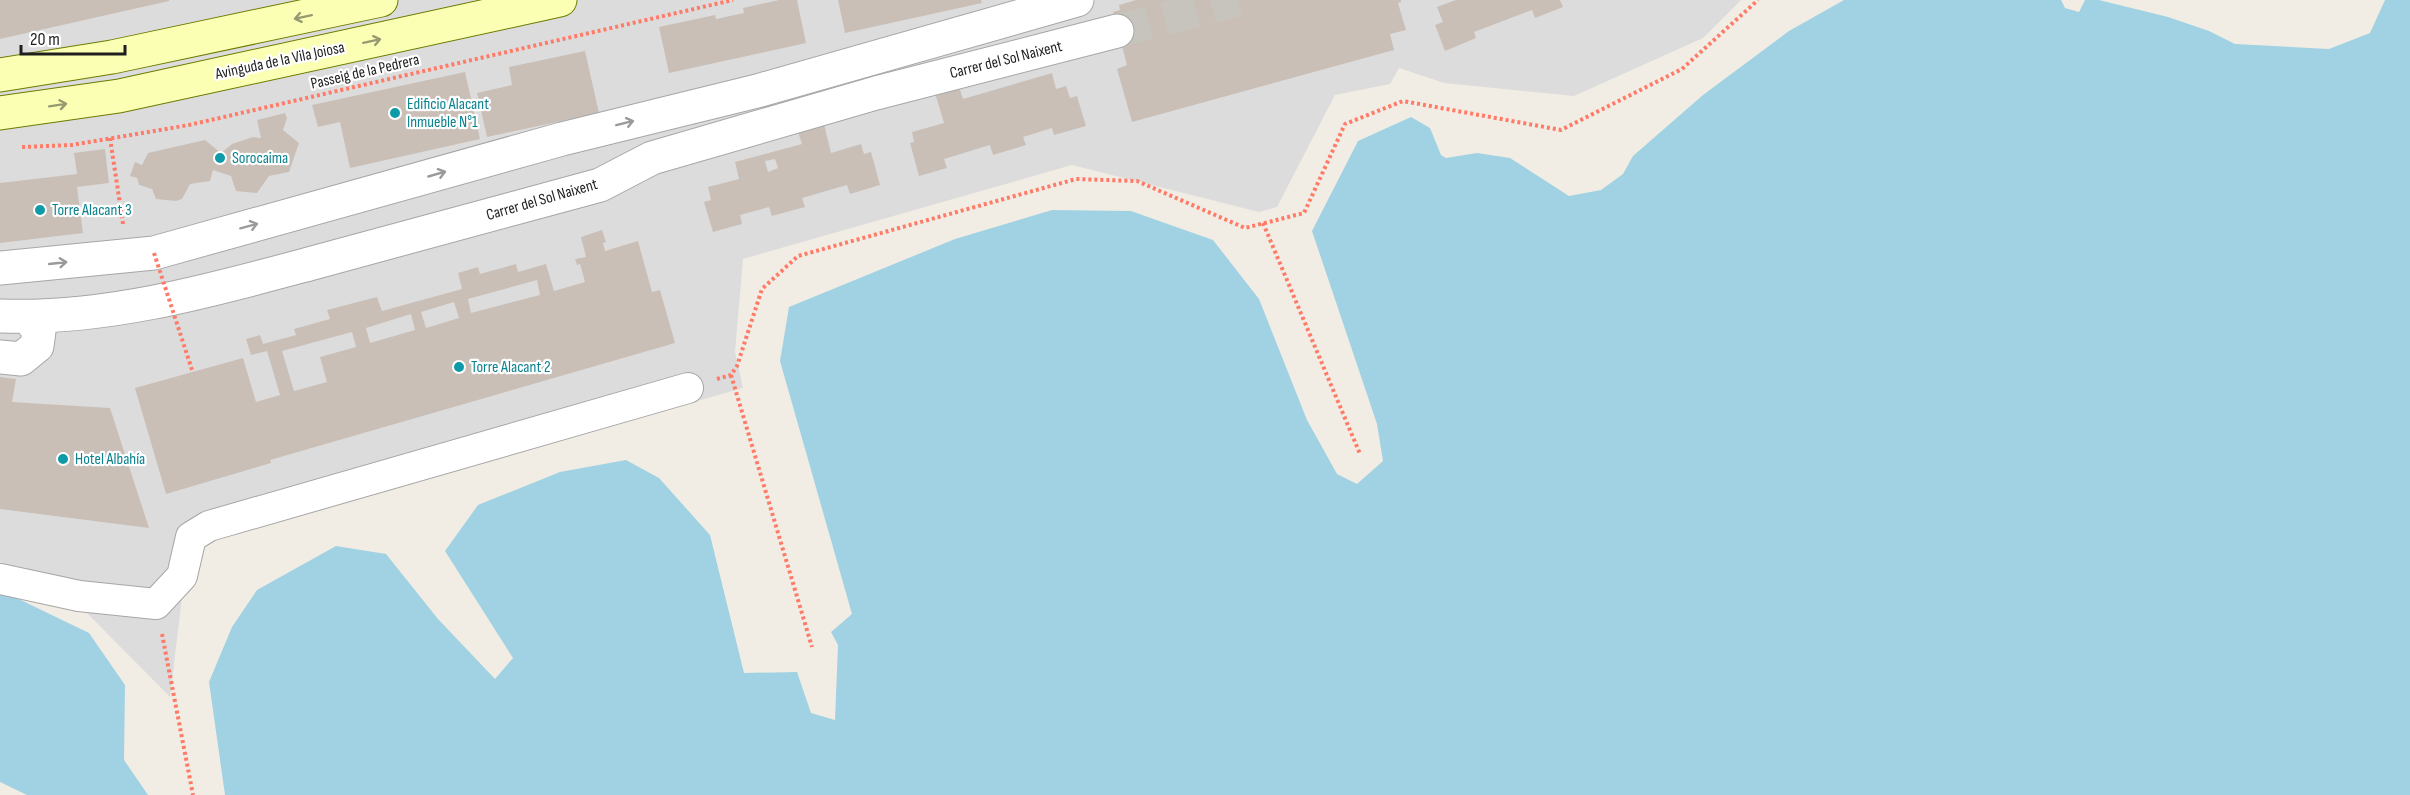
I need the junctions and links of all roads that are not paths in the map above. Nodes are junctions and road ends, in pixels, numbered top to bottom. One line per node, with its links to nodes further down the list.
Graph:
1 (381, 0): 5 (main road, one-way to 5)
2 (560, 0): 6 (main road, Avinguda de la Vila Joiosa, one-way to 2)
3 (1077, 0): 7 (street, one-way to 3)
4 (1117, 31): 8 (street, Carrer del Sol Naixent)
5 (0, 75)
6 (0, 113)
7 (0, 268)
8 (14, 316): 9 (street, Carrer del Sol Naixent)
9 (0, 357)
10 (688, 388): 11 (street)
11 (0, 579)

